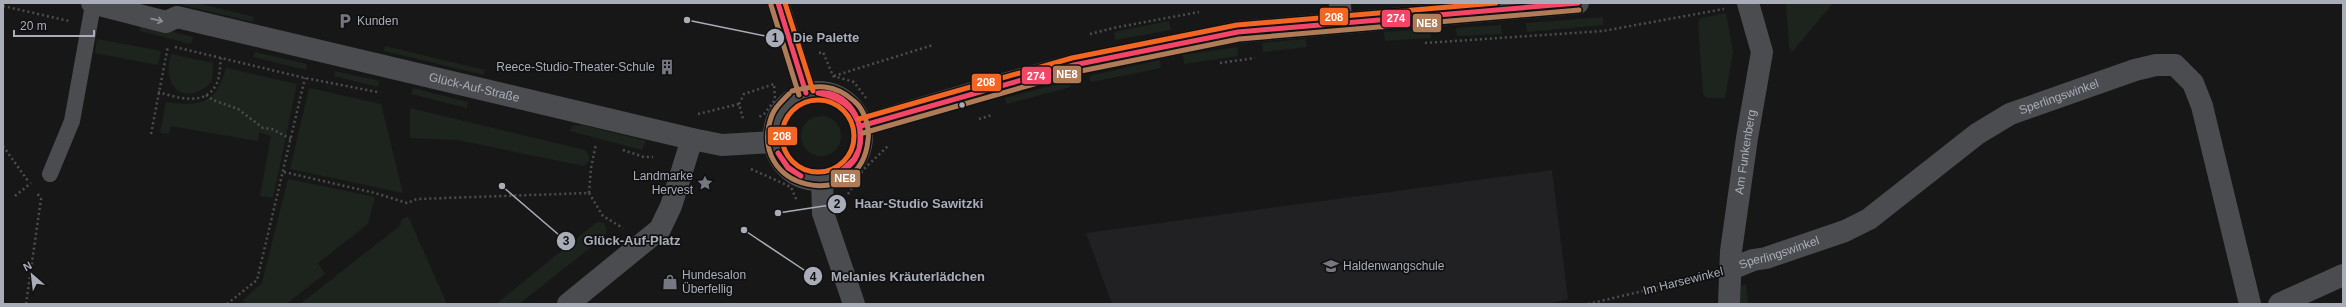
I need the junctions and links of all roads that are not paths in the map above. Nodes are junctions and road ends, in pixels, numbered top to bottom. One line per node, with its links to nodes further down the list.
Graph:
1 (778, 3): 7 (street)
2 (1578, 3): 6 (street)
3 (93, 4): 5 (street, Glück-Auf-Straße, one-way to 5); 11 (lane)
4 (1749, 4): 13 (street, Am Funkenberg)
5 (173, 10): 9 (street, Glück-Auf-Straße)
6 (1340, 12): 8 (street)
7 (806, 93): 8 (street); 10 (street)
8 (861, 126): 12 (street)
9 (692, 139): 10 (street, Glück-Auf-Straße); 15 (street)
10 (774, 142): 12 (street)
11 (50, 174)
12 (822, 179): 16 (street)
13 (1731, 269): 17 (street, Am Funkenberg); 18 (street, Sperlingswinkel)
14 (2343, 275): 19 (street)
15 (568, 304)
16 (854, 304)
17 (1730, 304)
18 (2250, 304)
19 (2280, 304)

